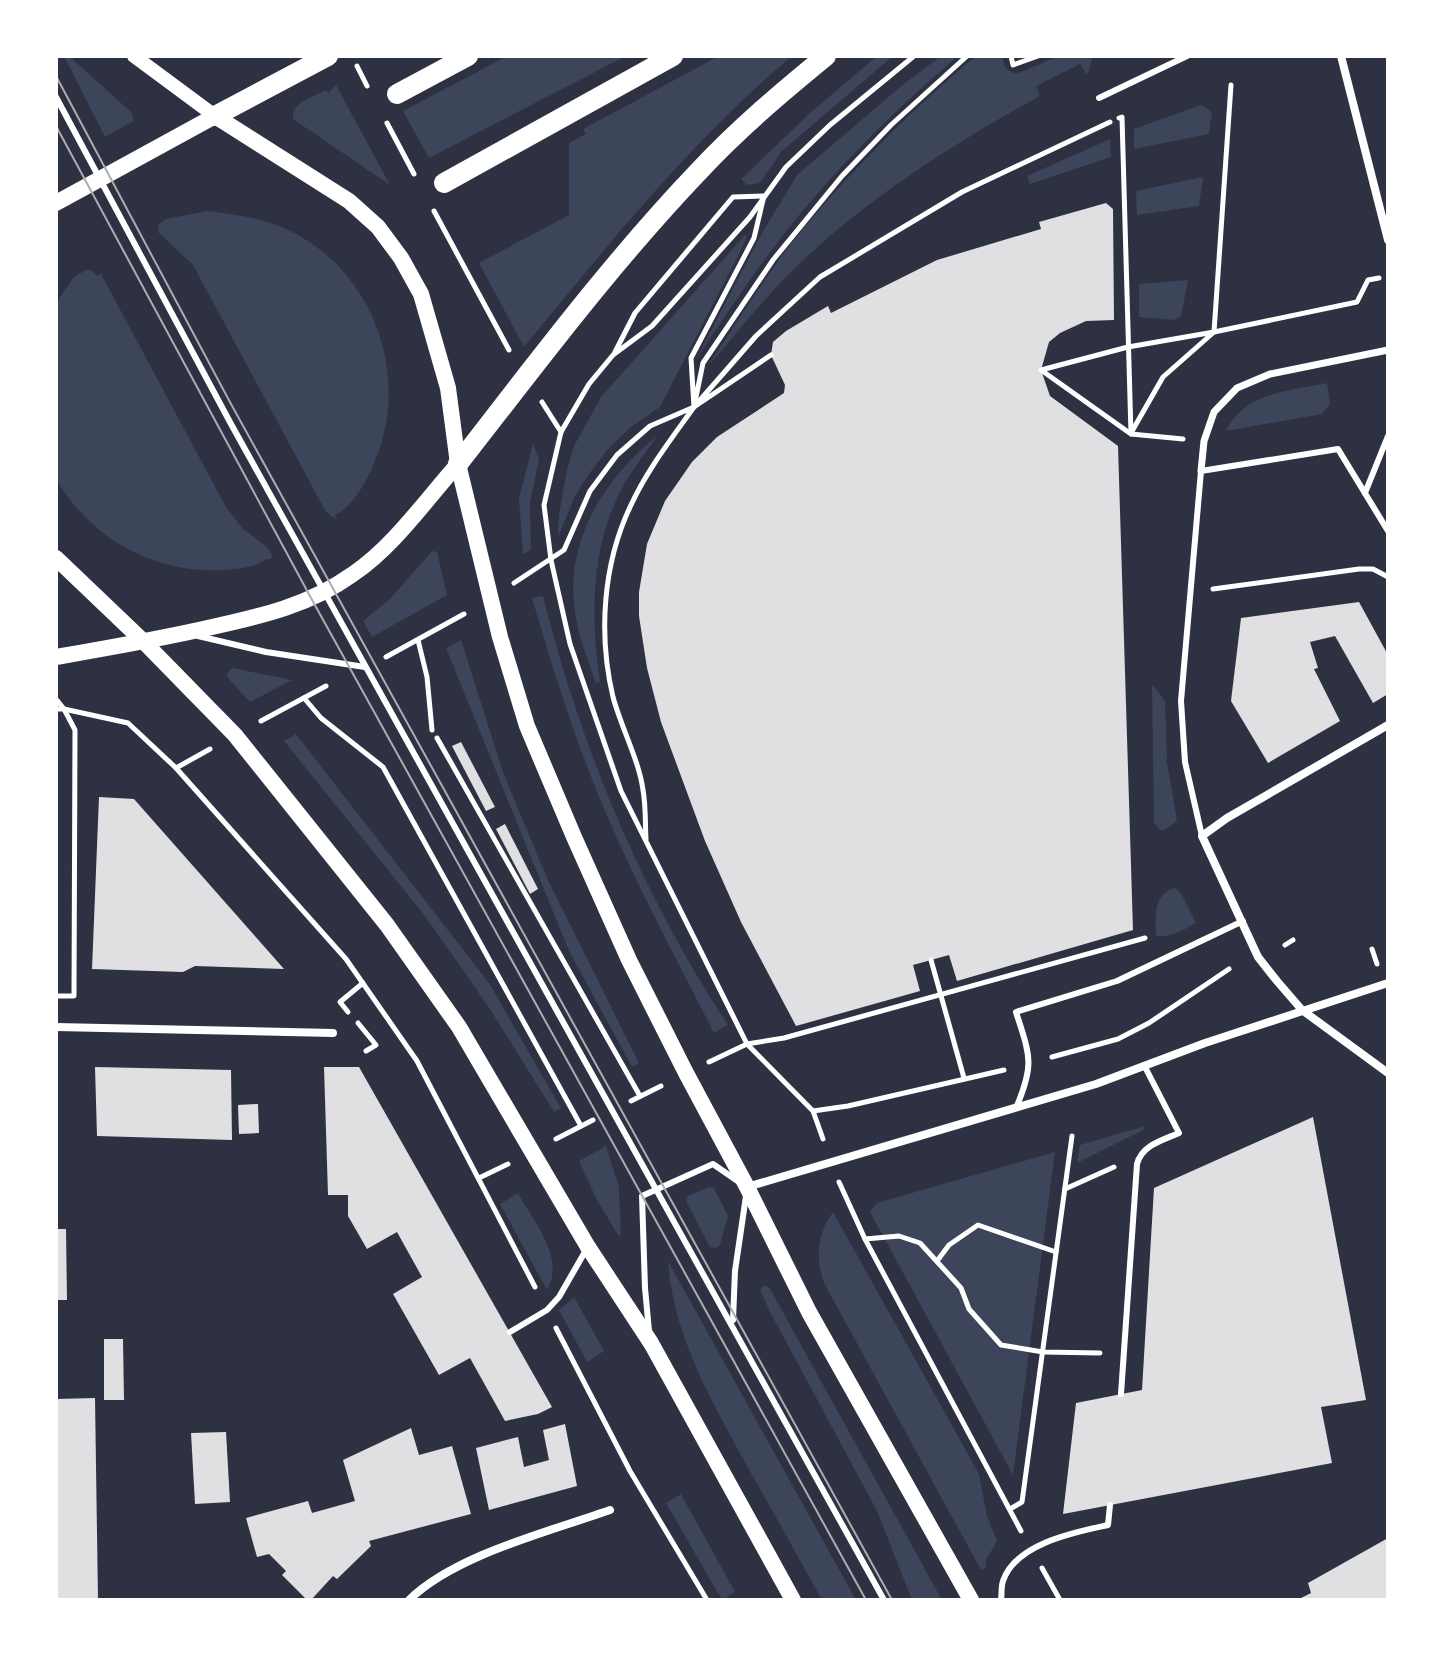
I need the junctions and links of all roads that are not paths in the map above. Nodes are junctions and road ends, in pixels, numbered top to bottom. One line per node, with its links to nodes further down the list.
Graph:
1 (134, 56): 11 (street)
2 (328, 56): 11 (main road)
3 (468, 56): 8 (main road)
4 (673, 56): 13 (main road)
5 (826, 56): 18 (main road)
6 (1187, 56): 10 (lane)
7 (1341, 56): 15 (street)
8 (397, 94)
9 (56, 97): 12 (lane)
10 (1099, 98)
11 (215, 116): 12 (main road); 18 (main road)
12 (100, 180): 14 (main road); 23 (lane)
13 (444, 183)
14 (56, 203)
15 (1388, 240)
16 (1388, 350): 19 (street)
17 (1388, 436): 20 (lane)
18 (458, 464): 23 (main road); 38 (main road)
19 (1201, 471): 20 (lane); 29 (lane)
20 (1365, 493): 21 (lane)
21 (1388, 531)
22 (56, 558): 25 (main road)
23 (324, 592): 24 (main road); 27 (lane)
24 (187, 633): 25 (main road); 27 (lane)
25 (144, 642): 26 (main road); 40 (main road)
26 (56, 657)
27 (365, 667): 39 (lane)
28 (1388, 725): 29 (street)
29 (1202, 836): 30 (street)
30 (1243, 921): 32 (street); 37 (lane)
31 (1388, 983): 32 (street)
32 (1302, 1010): 35 (street); 36 (street)
33 (56, 1027): 34 (street)
34 (333, 1033)
35 (1145, 1067): 37 (street); 44 (lane)
36 (1388, 1073)
37 (1016, 1108): 38 (street)
38 (747, 1187): 39 (lane); 41 (lane); 50 (main road)
39 (657, 1189): 41 (lane); 43 (lane)
40 (588, 1247): 42 (lane); 43 (main road)
41 (733, 1324): 49 (lane)
42 (510, 1332)
43 (651, 1343): 48 (main road)
44 (1121, 1394)
45 (1110, 1505): 51 (lane)
46 (610, 1510): 47 (street)
47 (409, 1600)
48 (793, 1600)
49 (884, 1600)
50 (971, 1600)
51 (1001, 1600)

